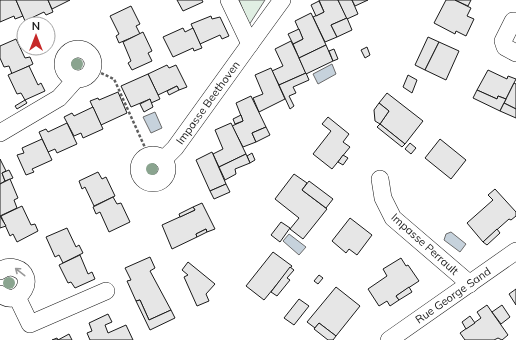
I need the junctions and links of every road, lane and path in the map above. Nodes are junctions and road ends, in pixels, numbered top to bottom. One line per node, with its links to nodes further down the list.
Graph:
1 (229, 0): 4 (street)
2 (282, 0): 4 (street, Impasse Beethoven)
3 (516, 21): 5 (street)
4 (250, 44): 9 (street, Impasse Beethoven)
5 (516, 53)
6 (92, 69): 7 (street); 7 (street); 9 (path)
7 (76, 79): 8 (street)
8 (0, 133)
9 (156, 158)
10 (380, 178): 13 (street, Impasse Perrault)
11 (516, 251): 13 (street, Rue George Sand)
12 (0, 271): 16 (street, one-way to 12)
13 (470, 284): 17 (street, Rue George Sand)
14 (106, 291): 16 (street)
15 (0, 294): 16 (street)
16 (17, 297)
17 (389, 340)

